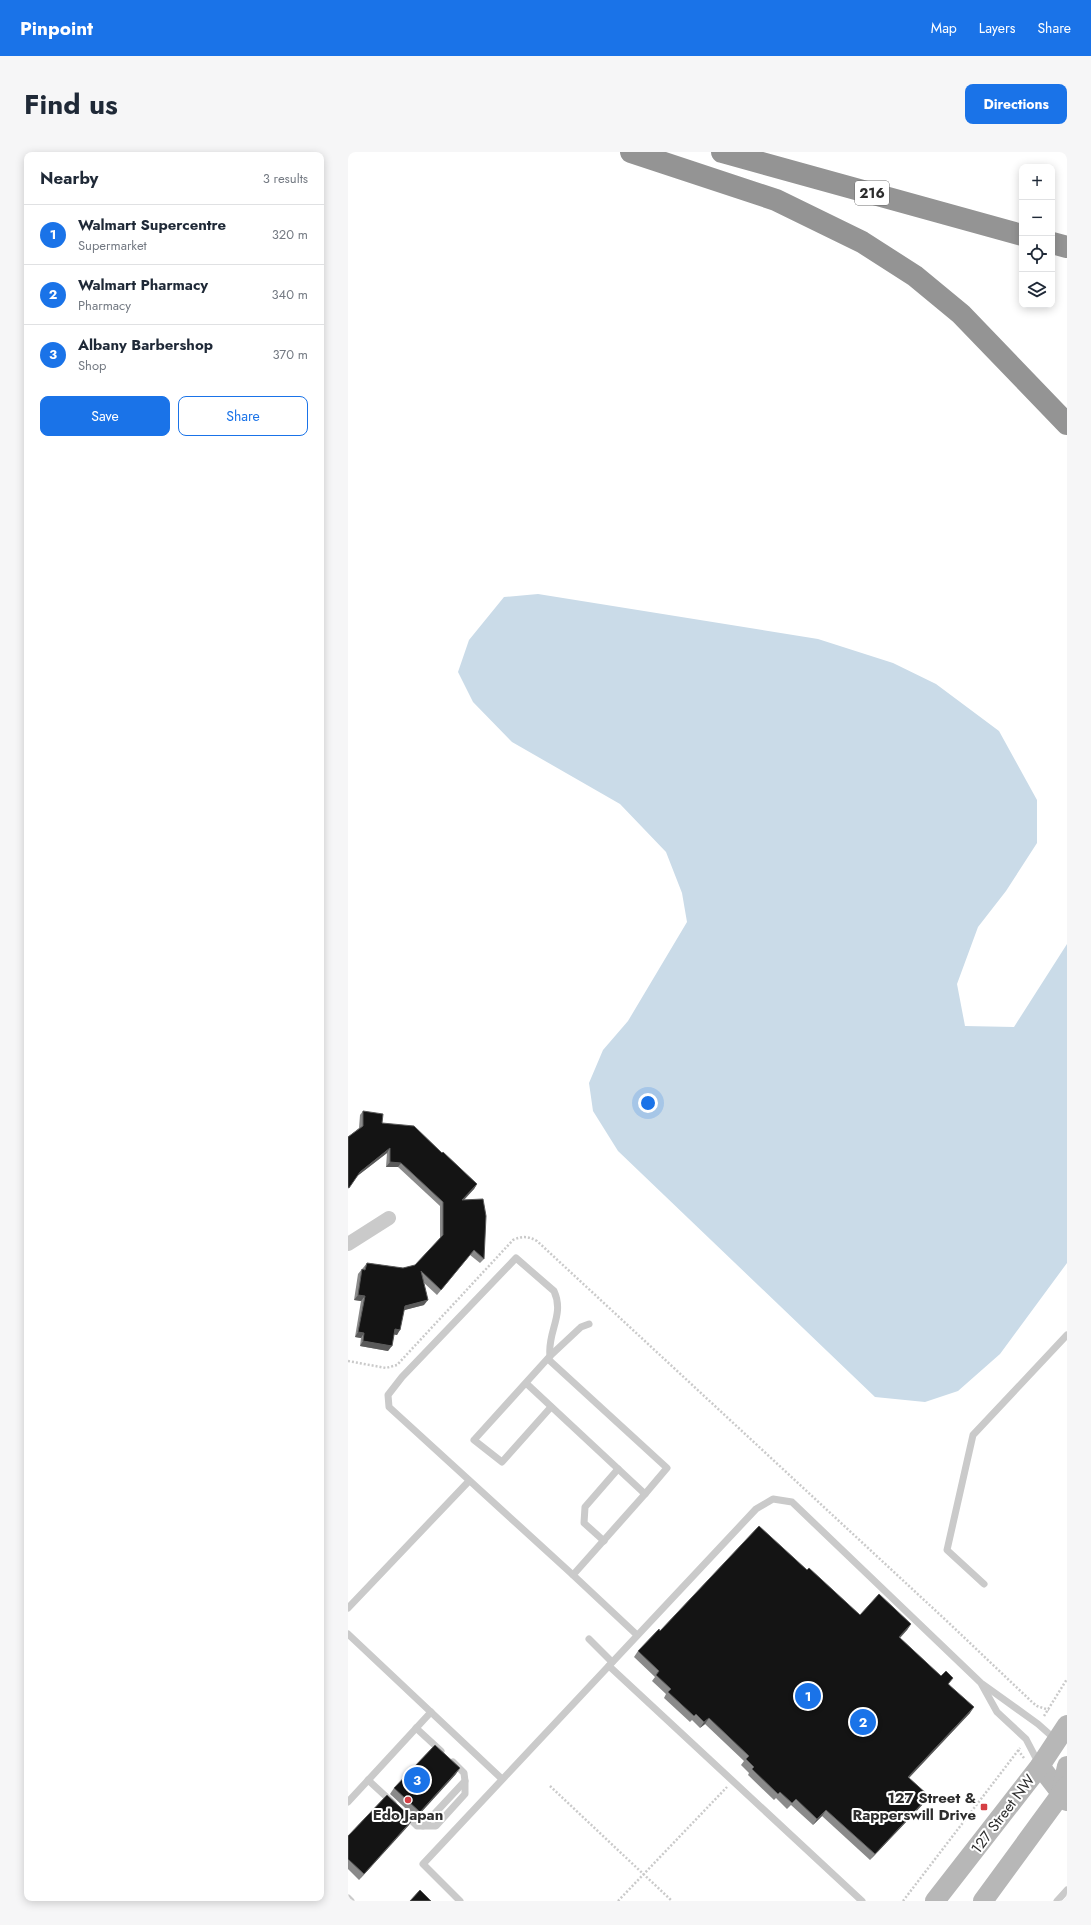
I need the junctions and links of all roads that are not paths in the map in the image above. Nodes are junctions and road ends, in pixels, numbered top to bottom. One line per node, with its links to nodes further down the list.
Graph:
1 (631, 152): 6 (highway)
2 (722, 152): 3 (highway, 216)
3 (1019, 234)
4 (1055, 244): 5 (highway)
5 (1067, 247)
6 (1067, 424)
7 (389, 1218): 8 (street)
8 (348, 1244)
9 (589, 1324): 11 (lane)
10 (1067, 1336): 19 (lane)
11 (549, 1357): 12 (lane); 15 (lane); 16 (lane)
12 (526, 1384): 13 (lane); 13 (lane)
13 (551, 1407): 14 (lane)
14 (618, 1469): 16 (lane); 17 (lane)
15 (469, 1481): 18 (lane); 20 (lane)
16 (644, 1494): 17 (lane)
17 (604, 1541): 18 (lane)
18 (573, 1575): 22 (lane)
19 (984, 1584)
20 (348, 1608)
21 (348, 1634): 26 (lane)
22 (637, 1636): 24 (lane); 25 (lane)
23 (589, 1639): 24 (lane)
24 (610, 1664): 31 (lane); 40 (lane)
25 (981, 1683): 28 (lane); 29 (lane)
26 (431, 1712): 27 (lane); 31 (lane)
27 (416, 1728): 32 (lane); 32 (lane)
28 (1064, 1740): 29 (main road, 127 Street NW)
29 (1040, 1766): 33 (main road); 35 (main road, 127 Street NW)
30 (1067, 1766): 33 (main road)
31 (502, 1779): 39 (lane)
32 (368, 1780): 34 (lane)
33 (1065, 1794): 43 (main road)
34 (348, 1802)
35 (970, 1858): 41 (main road, 127 Street NW); 42 (main road)
36 (1067, 1890): 44 (lane)
37 (348, 1898): 38 (lane)
38 (351, 1901)
39 (460, 1901)
40 (862, 1901)
41 (935, 1901)
42 (948, 1901)
43 (983, 1901)
44 (1057, 1901)

